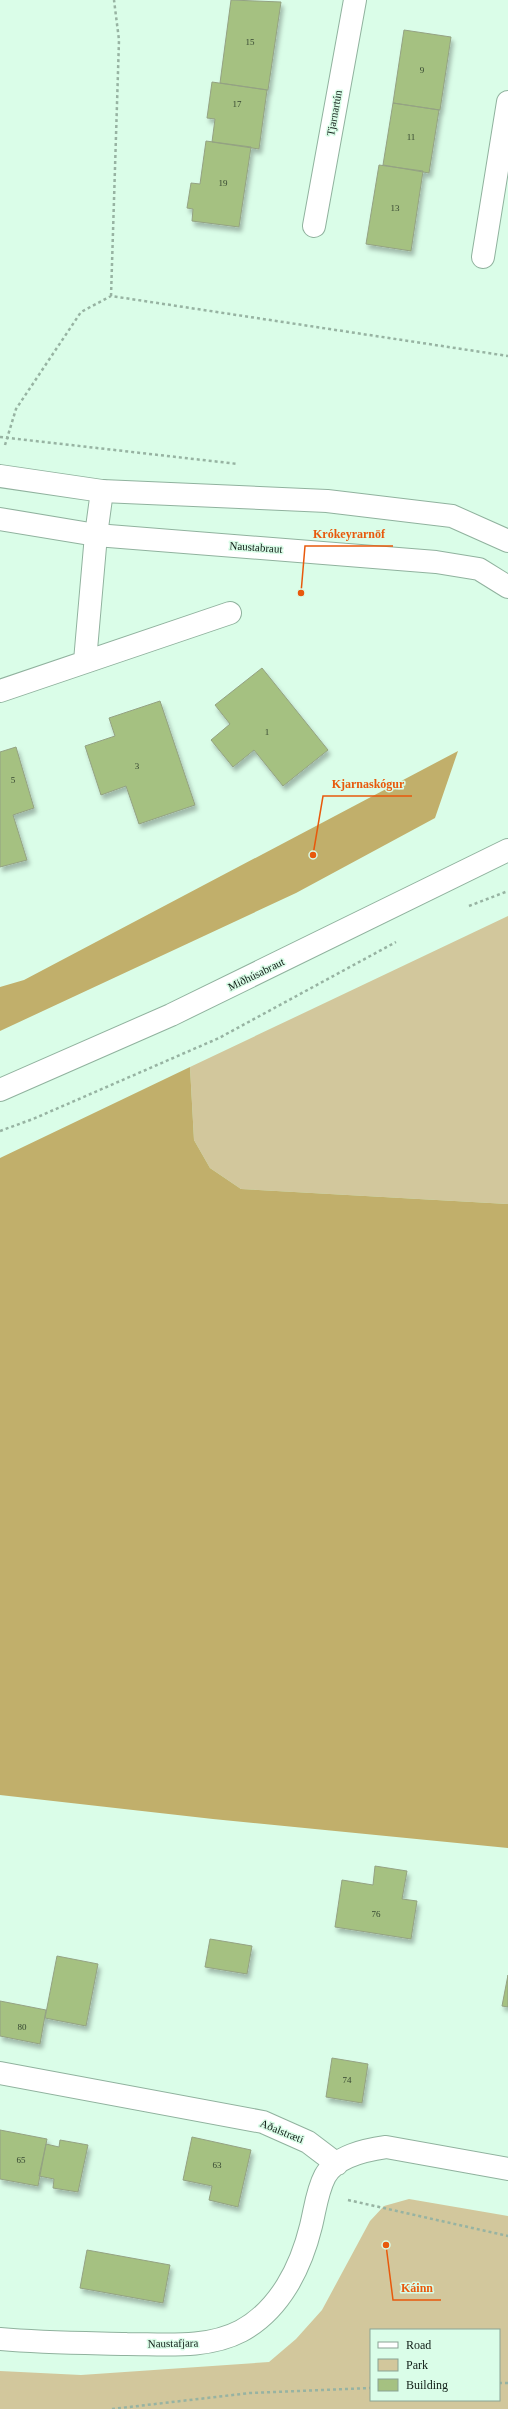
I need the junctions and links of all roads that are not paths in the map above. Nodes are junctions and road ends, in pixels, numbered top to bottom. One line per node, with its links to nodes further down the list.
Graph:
1 (355, 0): 3 (street, Tjarnartún)
2 (508, 102): 4 (street)
3 (314, 226)
4 (483, 257)
5 (0, 476): 6 (street)
6 (102, 491): 8 (street); 9 (street)
7 (0, 519): 8 (street, Naustabraut)
8 (96, 535): 10 (street, Naustabraut); 12 (street)
9 (508, 541)
10 (508, 587)
11 (230, 613): 12 (street)
12 (85, 661): 13 (street)
13 (0, 691)
14 (508, 850): 15 (street, Miðhúsabraut)
15 (0, 1090)
16 (0, 2073): 17 (street, Aðalstræti)
17 (337, 2164): 18 (street); 19 (street, Naustafjara)
18 (508, 2169)
19 (0, 2339)

